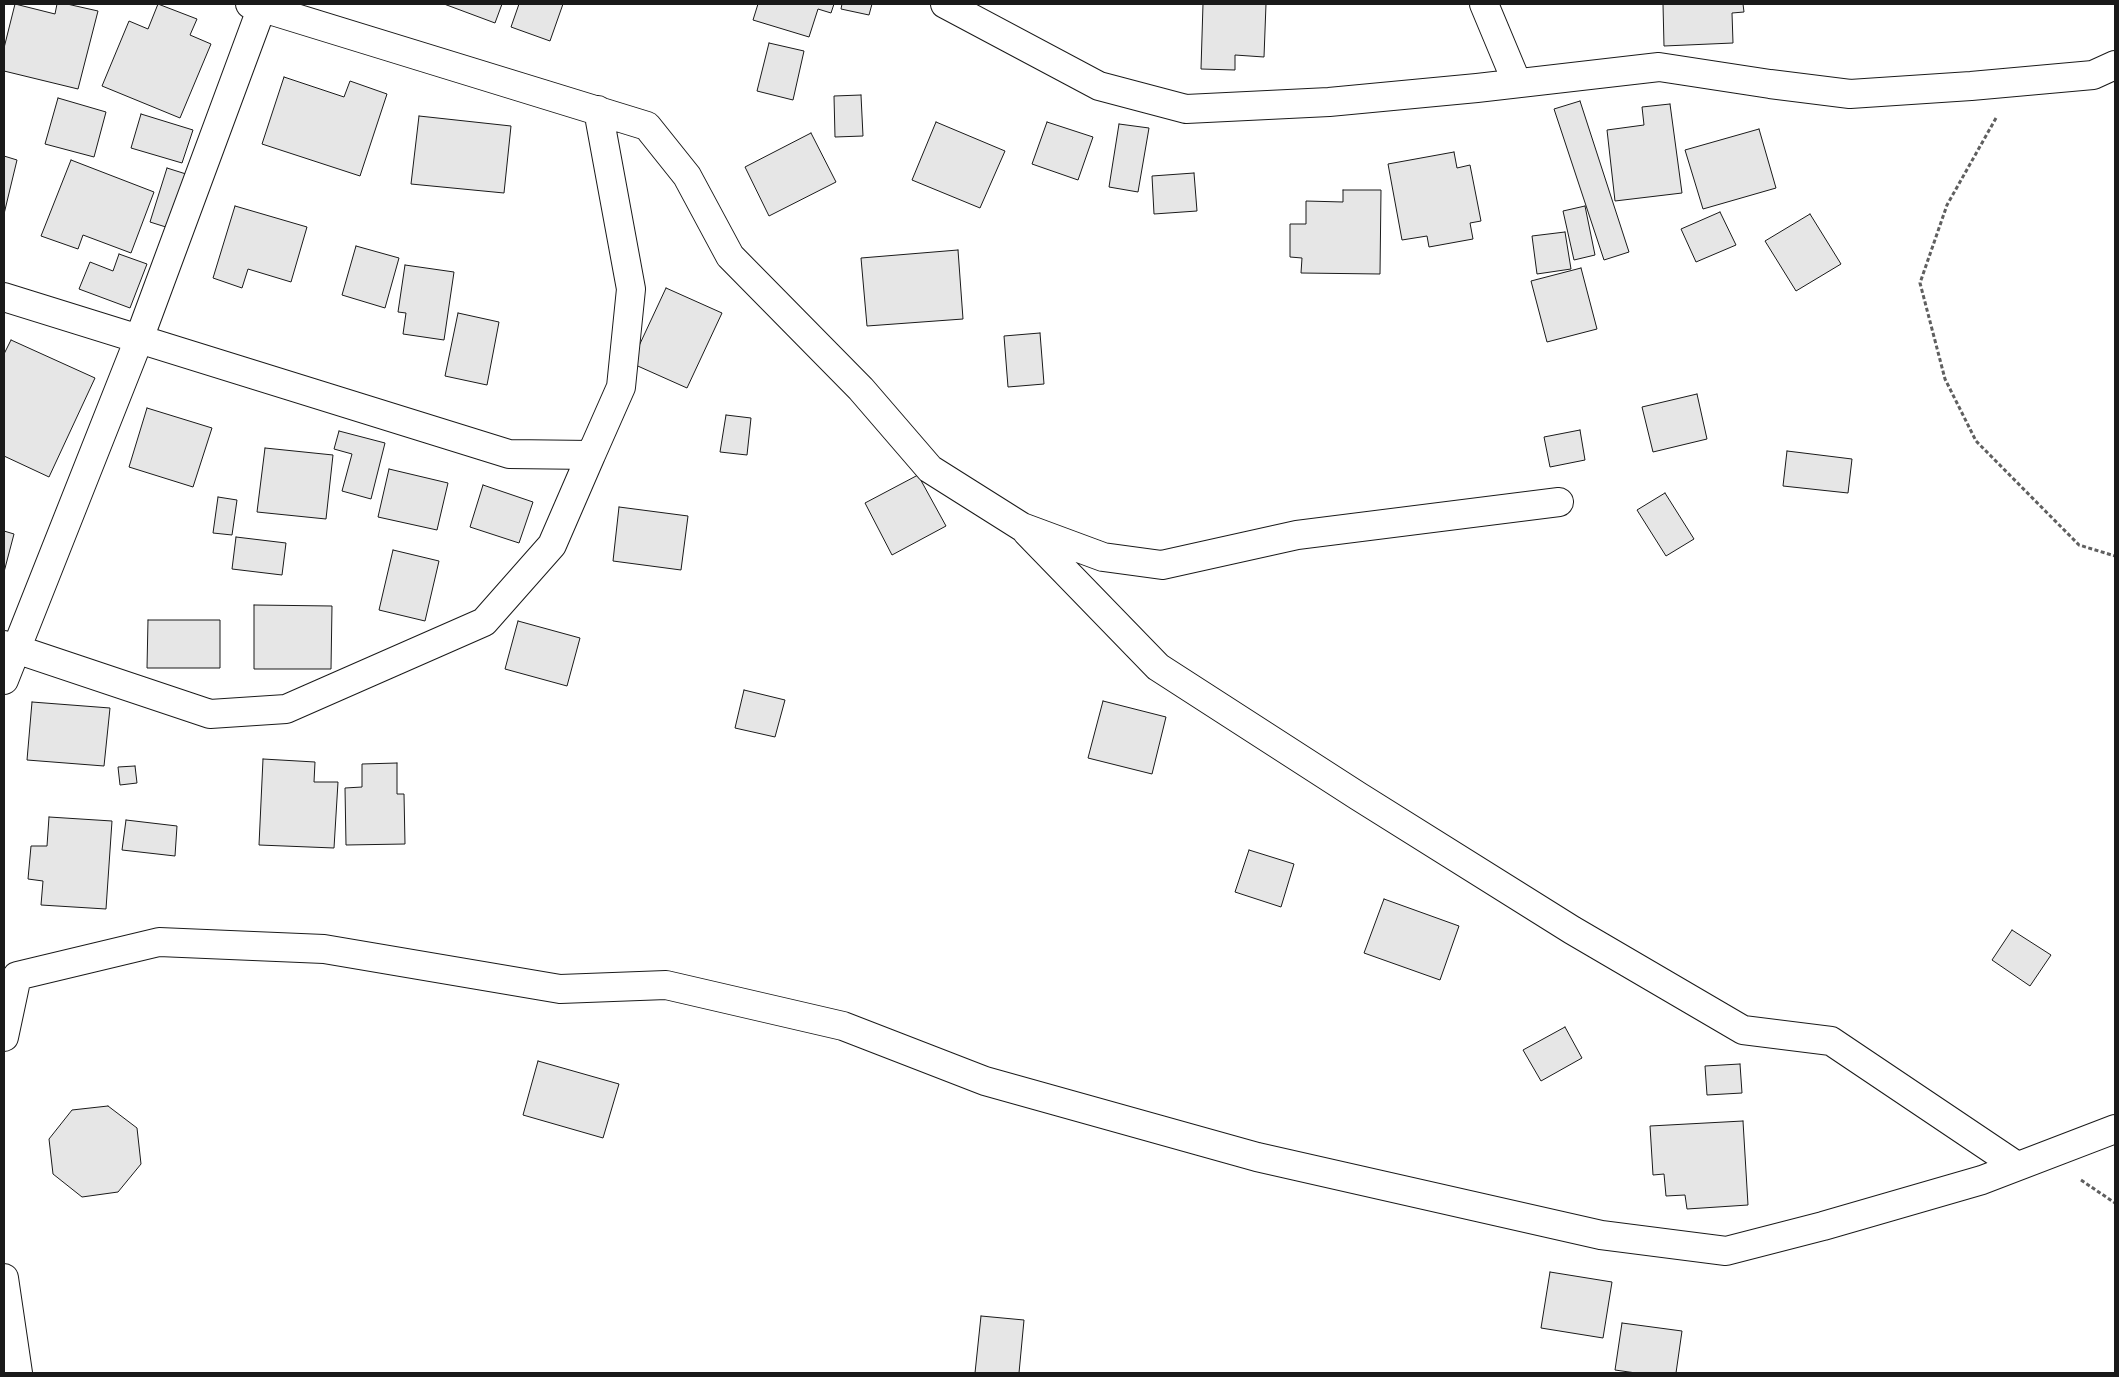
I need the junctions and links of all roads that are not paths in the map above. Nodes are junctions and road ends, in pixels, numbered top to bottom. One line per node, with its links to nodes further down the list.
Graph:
1 (944, 4): 5 (street)
2 (1484, 4): 5 (street)
3 (258, 5): 6 (street); 8 (street)
4 (2115, 65): 5 (street)
5 (1517, 84)
6 (598, 110): 9 (street); 11 (street)
7 (4, 297): 8 (street)
8 (139, 339): 9 (street); 12 (street)
9 (591, 455): 12 (street)
10 (1559, 502): 11 (street)
11 (1022, 527): 16 (street)
12 (10, 647): 13 (street)
13 (4, 680)
14 (4, 1037): 16 (street)
15 (2115, 1129): 16 (street)
16 (2017, 1166)
17 (4, 1278): 18 (street)
18 (18, 1373)

